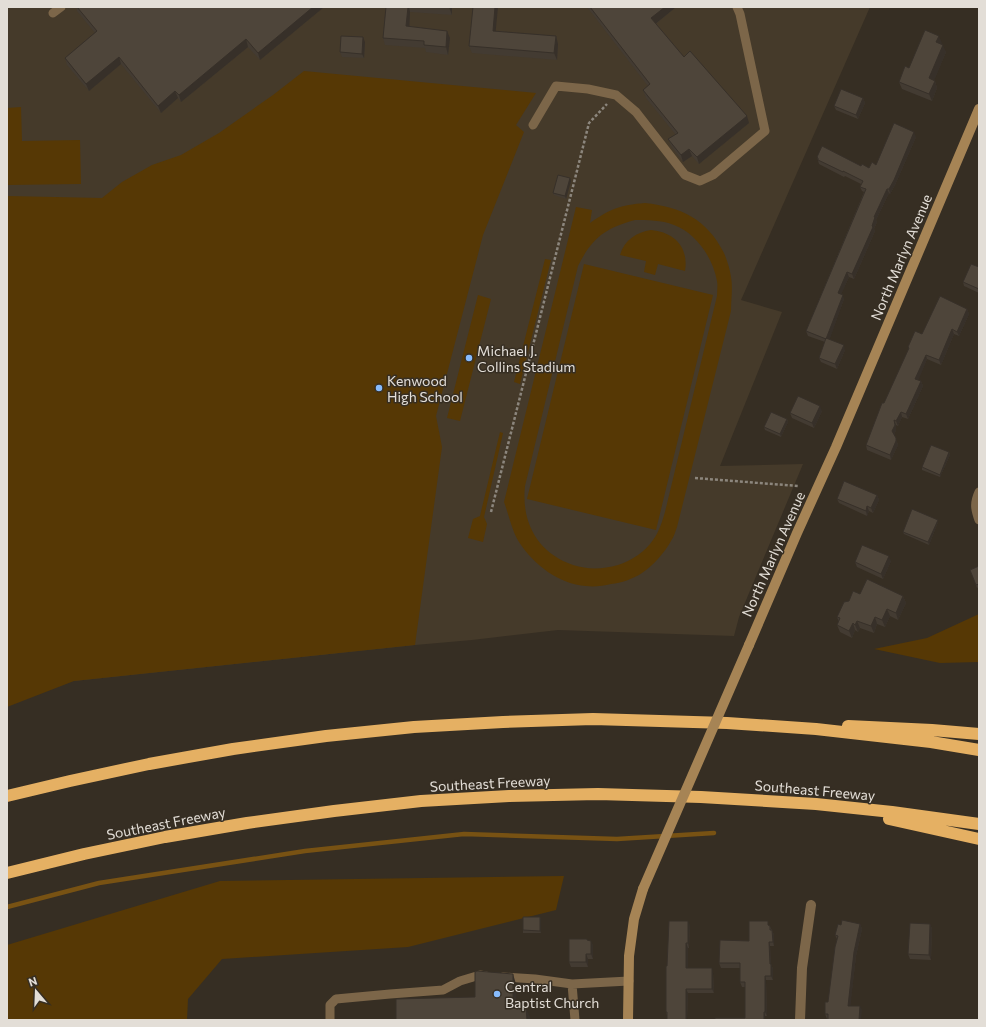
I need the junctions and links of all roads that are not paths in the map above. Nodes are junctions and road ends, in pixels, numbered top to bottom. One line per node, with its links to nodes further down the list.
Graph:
1 (61, 7): 3 (lane)
2 (737, 7): 5 (lane)
3 (53, 13)
4 (979, 108): 17 (street, North Marlyn Avenue, bridge)
5 (533, 125)
6 (979, 492): 7 (lane)
7 (979, 520)
8 (727, 723): 9 (highway); 10 (highway); 11 (highway)
9 (979, 734)
10 (979, 750)
11 (7, 796)
12 (702, 796): 13 (highway, Southeast Freeway); 14 (highway); 15 (highway, Southeast Freeway)
13 (979, 824)
14 (979, 839)
15 (7, 873)
16 (812, 905): 22 (street)
17 (629, 981): 18 (lane); 21 (street, North Marlyn Avenue)
18 (572, 984): 19 (lane); 20 (lane)
19 (330, 1020)
20 (575, 1020)
21 (628, 1020)
22 (800, 1020)

